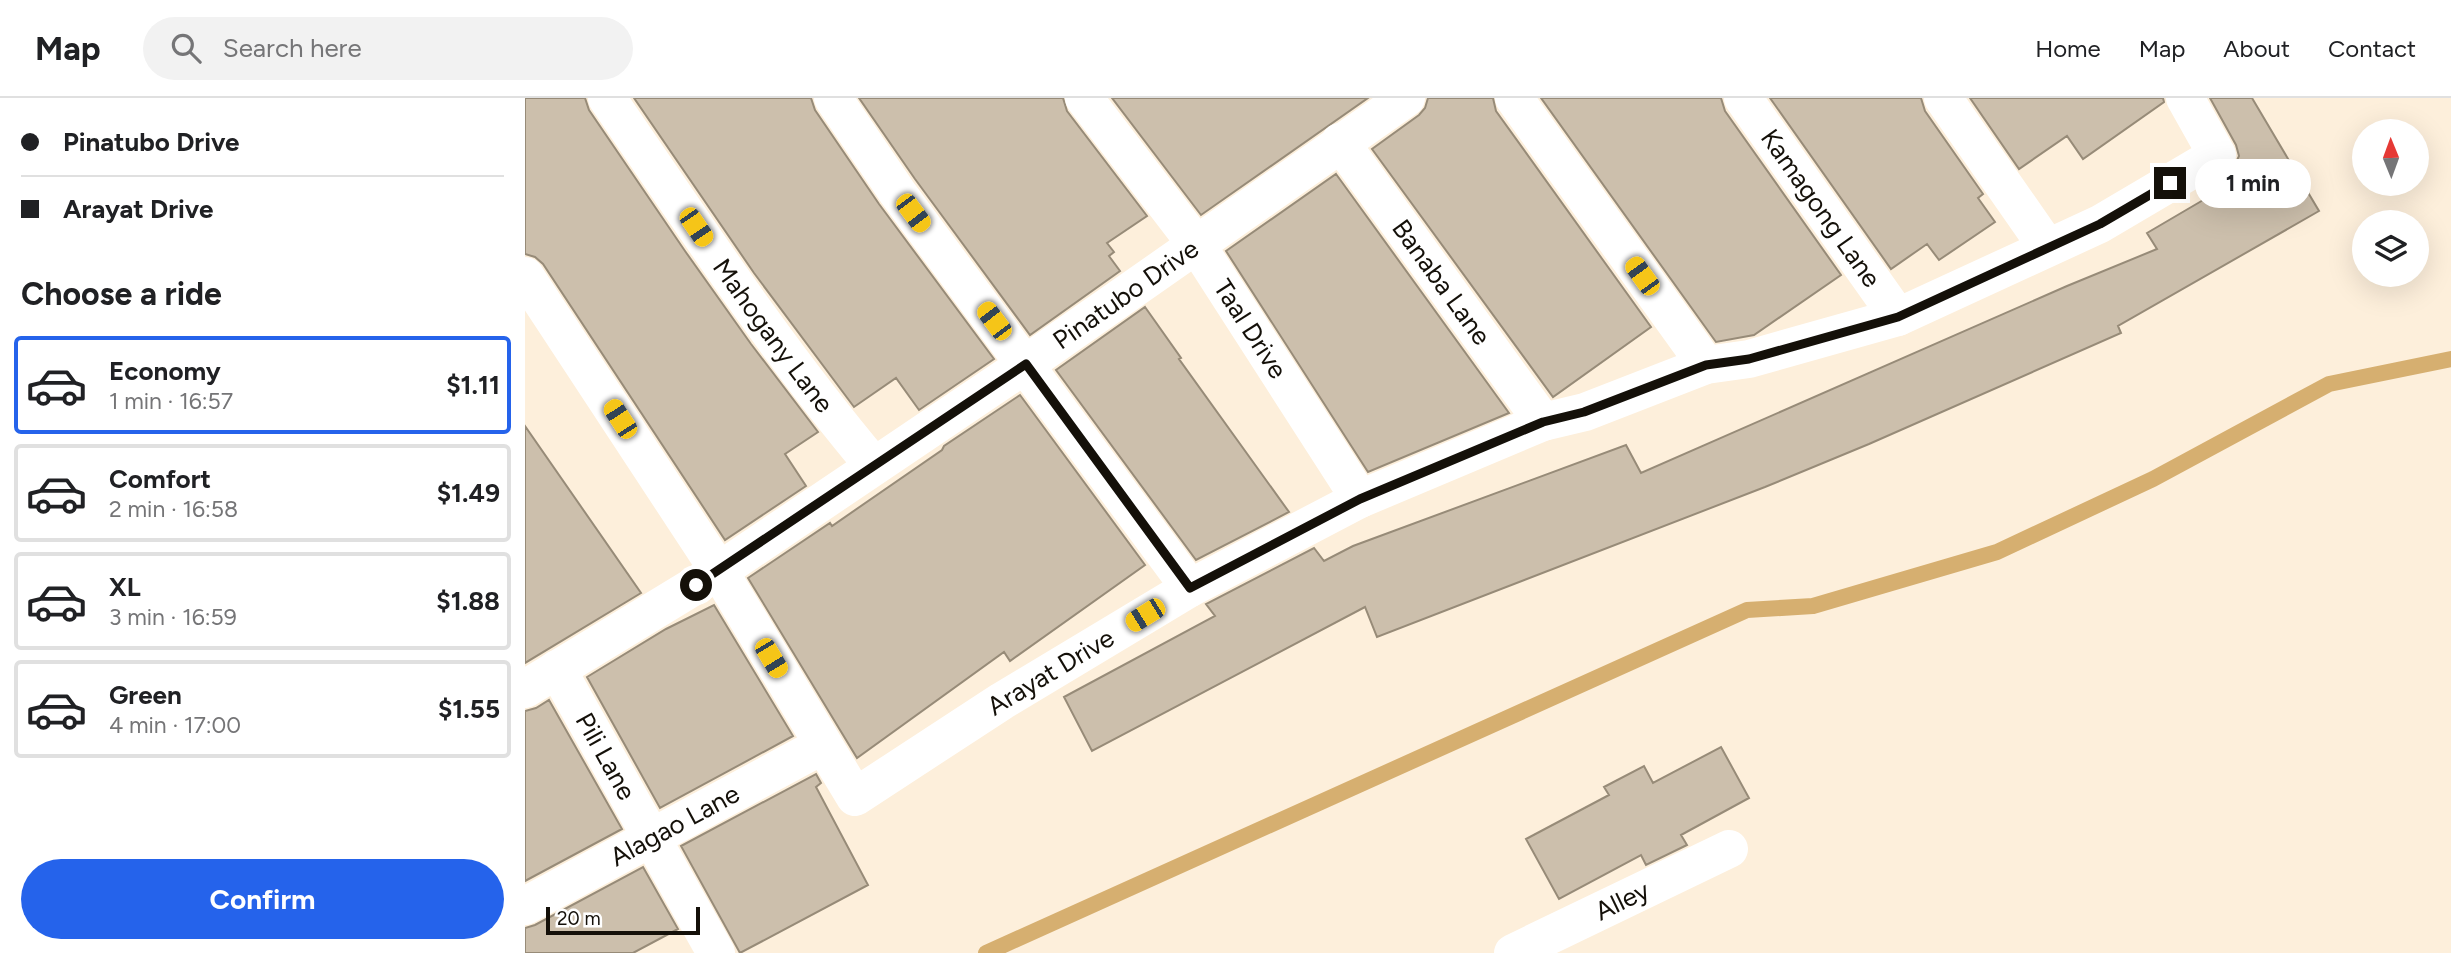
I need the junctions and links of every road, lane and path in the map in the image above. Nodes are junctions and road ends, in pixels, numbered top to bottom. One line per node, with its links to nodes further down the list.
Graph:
1 (607, 98): 17 (street, Mahogany Lane)
2 (833, 98): 14 (street)
3 (1084, 98): 10 (street, Taal Drive)
4 (1406, 98): 9 (street, Pinatubo Drive)
5 (1514, 98): 15 (street)
6 (1743, 98): 13 (street, Kamagong Lane)
7 (1943, 98): 11 (street)
8 (2185, 98): 11 (street, Arayat Drive)
9 (1340, 142): 10 (street, Pinatubo Drive); 16 (street, Banaba Lane)
10 (1196, 244): 14 (street, Pinatubo Drive); 18 (street, Taal Drive)
11 (2047, 247): 13 (street, Arayat Drive)
12 (525, 276): 19 (street)
13 (1898, 317): 15 (street, Arayat Drive)
14 (1026, 364): 17 (street, Pinatubo Drive); 20 (street)
15 (1706, 365): 16 (street, Arayat Drive)
16 (1543, 422): 18 (street, Arayat Drive)
17 (874, 466): 19 (street, Pinatubo Drive)
18 (1360, 499): 20 (street, Arayat Drive)
19 (719, 571): 21 (street, Pinatubo Drive); 23 (street)
20 (1190, 588): 23 (street, Arayat Drive)
21 (557, 669): 22 (street, Pinatubo Drive); 24 (street, Pili Lane)
22 (525, 689)
23 (823, 745): 24 (street, Alagao Lane)
24 (650, 837): 26 (street, Alagao Lane); 27 (street, Pili Lane)
25 (1729, 849): 28 (street, Alley)
26 (525, 906)
27 (716, 953)
28 (1513, 953)

